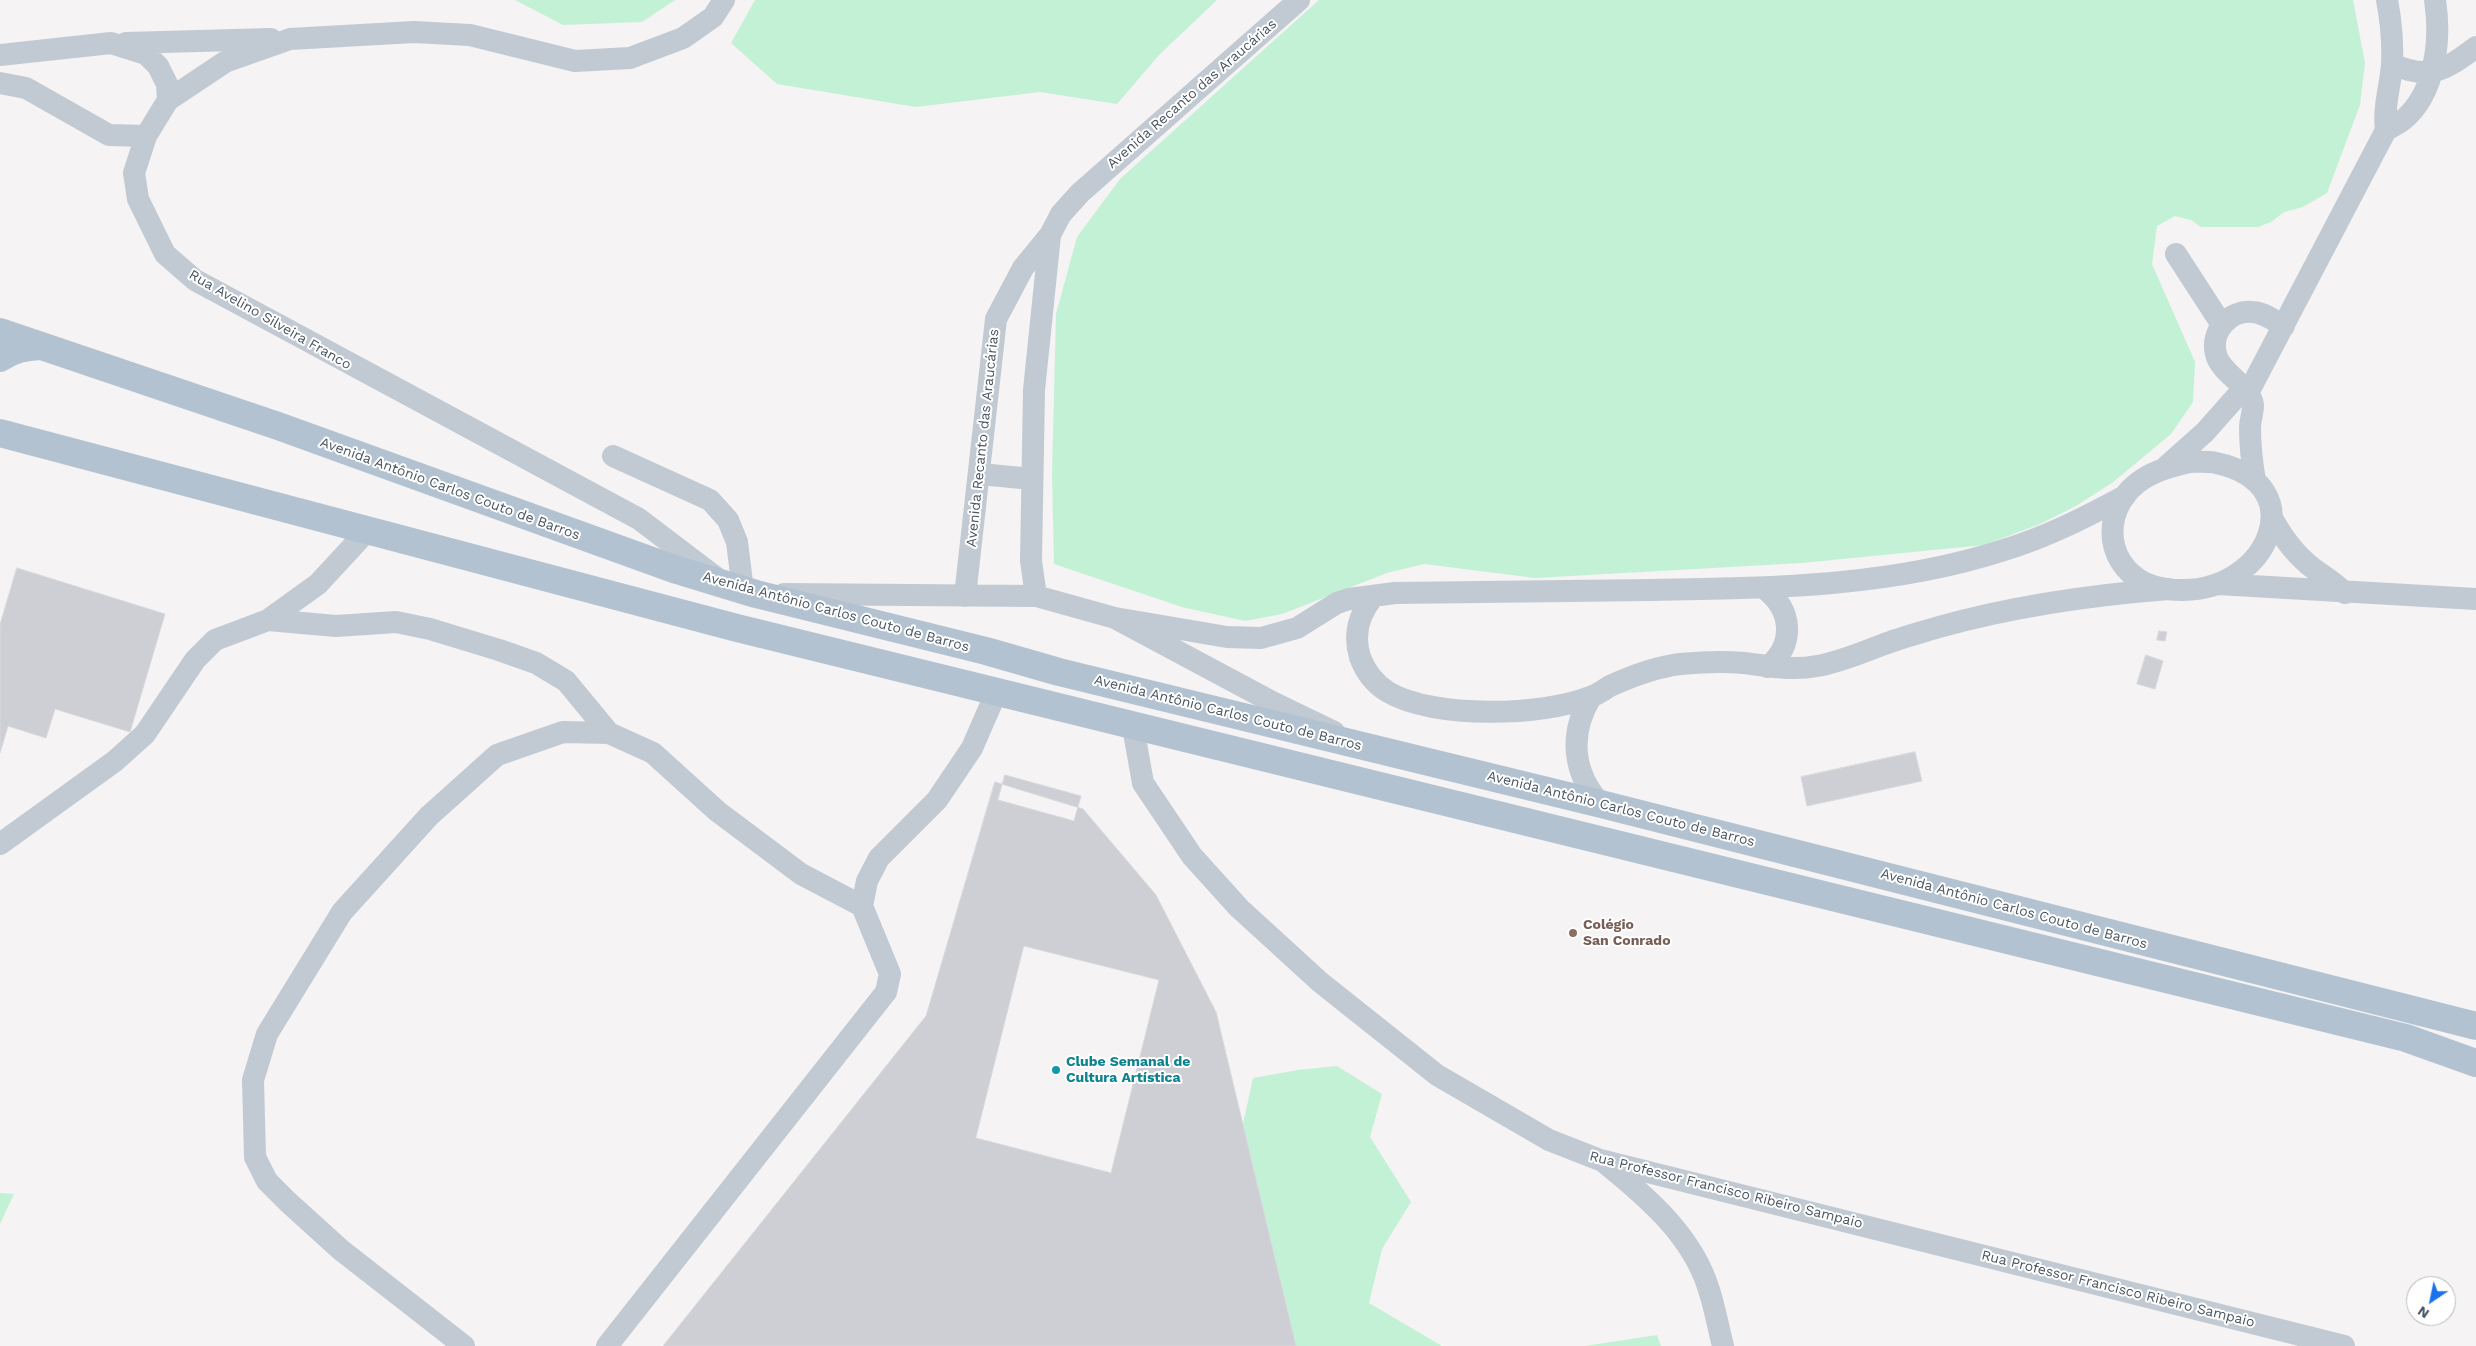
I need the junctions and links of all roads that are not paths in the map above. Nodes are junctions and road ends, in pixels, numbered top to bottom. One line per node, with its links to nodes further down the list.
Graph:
1 (724, 0): 5 (street, Rua Avelino Silveira Franco)
2 (1299, 0): 15 (street, Avenida Recanto das Araucárias)
3 (2387, 0): 9 (street)
4 (2435, 0): 10 (street)
5 (290, 39): 6 (street); 12 (street, Rua Avelino Silveira Franco)
6 (111, 43): 8 (street); 12 (street)
7 (2476, 47): 10 (street)
8 (0, 55)
9 (2392, 64): 10 (street); 13 (street)
10 (2432, 73): 13 (street)
11 (0, 83): 14 (street)
12 (168, 100): 14 (street, Rua Avelino Silveira Franco)
13 (2386, 130): 18 (street)
14 (146, 136): 35 (street, Rua Avelino Silveira Franco)
15 (1050, 235): 27 (street, Avenida Recanto das Araucárias); 28 (street, Avenida Recanto das Araucárias)
16 (2176, 254): 17 (street)
17 (2222, 325): 18 (street); 22 (street)
18 (2284, 326): 22 (street)
19 (0, 332): 20 (main road, Avenida Antônio Carlos Couto de Barros)
20 (40, 346): 21 (main road); 35 (main road, Avenida Antônio Carlos Couto de Barros)
21 (0, 358)
22 (2247, 395): 26 (street); 29 (street)
23 (0, 420): 24 (main road)
24 (11, 436): 32 (main road, Avenida Antônio Carlos Couto de Barros)
25 (613, 456): 35 (street)
26 (2164, 468): 29 (street); 30 (street)
27 (980, 474): 28 (street); 38 (street, Avenida Recanto das Araucárias)
28 (1032, 480): 39 (street, Avenida Recanto das Araucárias)
29 (2255, 481): 31 (street)
30 (2125, 496): 34 (street); 36 (street)
31 (2272, 518): 33 (street); 37 (street)
32 (367, 531): 43 (street); 45 (main road, Avenida Antônio Carlos Couto de Barros)
33 (2218, 584): 36 (street); 37 (street)
34 (1764, 588): 40 (street); 44 (street)
35 (742, 590): 38 (street); 49 (main road, Avenida Antônio Carlos Couto de Barros)
36 (2169, 590): 44 (street)
37 (2345, 593): 41 (street)
38 (966, 596): 39 (street)
39 (1036, 596): 42 (street)
40 (1373, 597): 42 (street); 46 (street)
41 (2476, 599)
42 (1115, 618): 49 (street)
43 (268, 620): 48 (street); 51 (street)
44 (1768, 667): 46 (street)
45 (996, 693): 47 (main road, Avenida Antônio Carlos Couto de Barros); 52 (street)
46 (1591, 697): 50 (street)
47 (1133, 727): 54 (main road, Avenida Antônio Carlos Couto de Barros); 55 (street, Rua Professor Francisco Ribeiro Sampaio)
48 (609, 733): 52 (street); 56 (street)
49 (1364, 746): 50 (main road, Avenida Antônio Carlos Couto de Barros)
50 (1601, 804): 53 (main road, Avenida Antônio Carlos Couto de Barros)
51 (0, 844)
52 (862, 906): 57 (street)
53 (2476, 1026)
54 (2476, 1063)
55 (1600, 1160): 58 (street); 59 (street, Rua Professor Francisco Ribeiro Sampaio)
56 (464, 1346)
57 (607, 1346)
58 (1723, 1346)
59 (2344, 1346)

